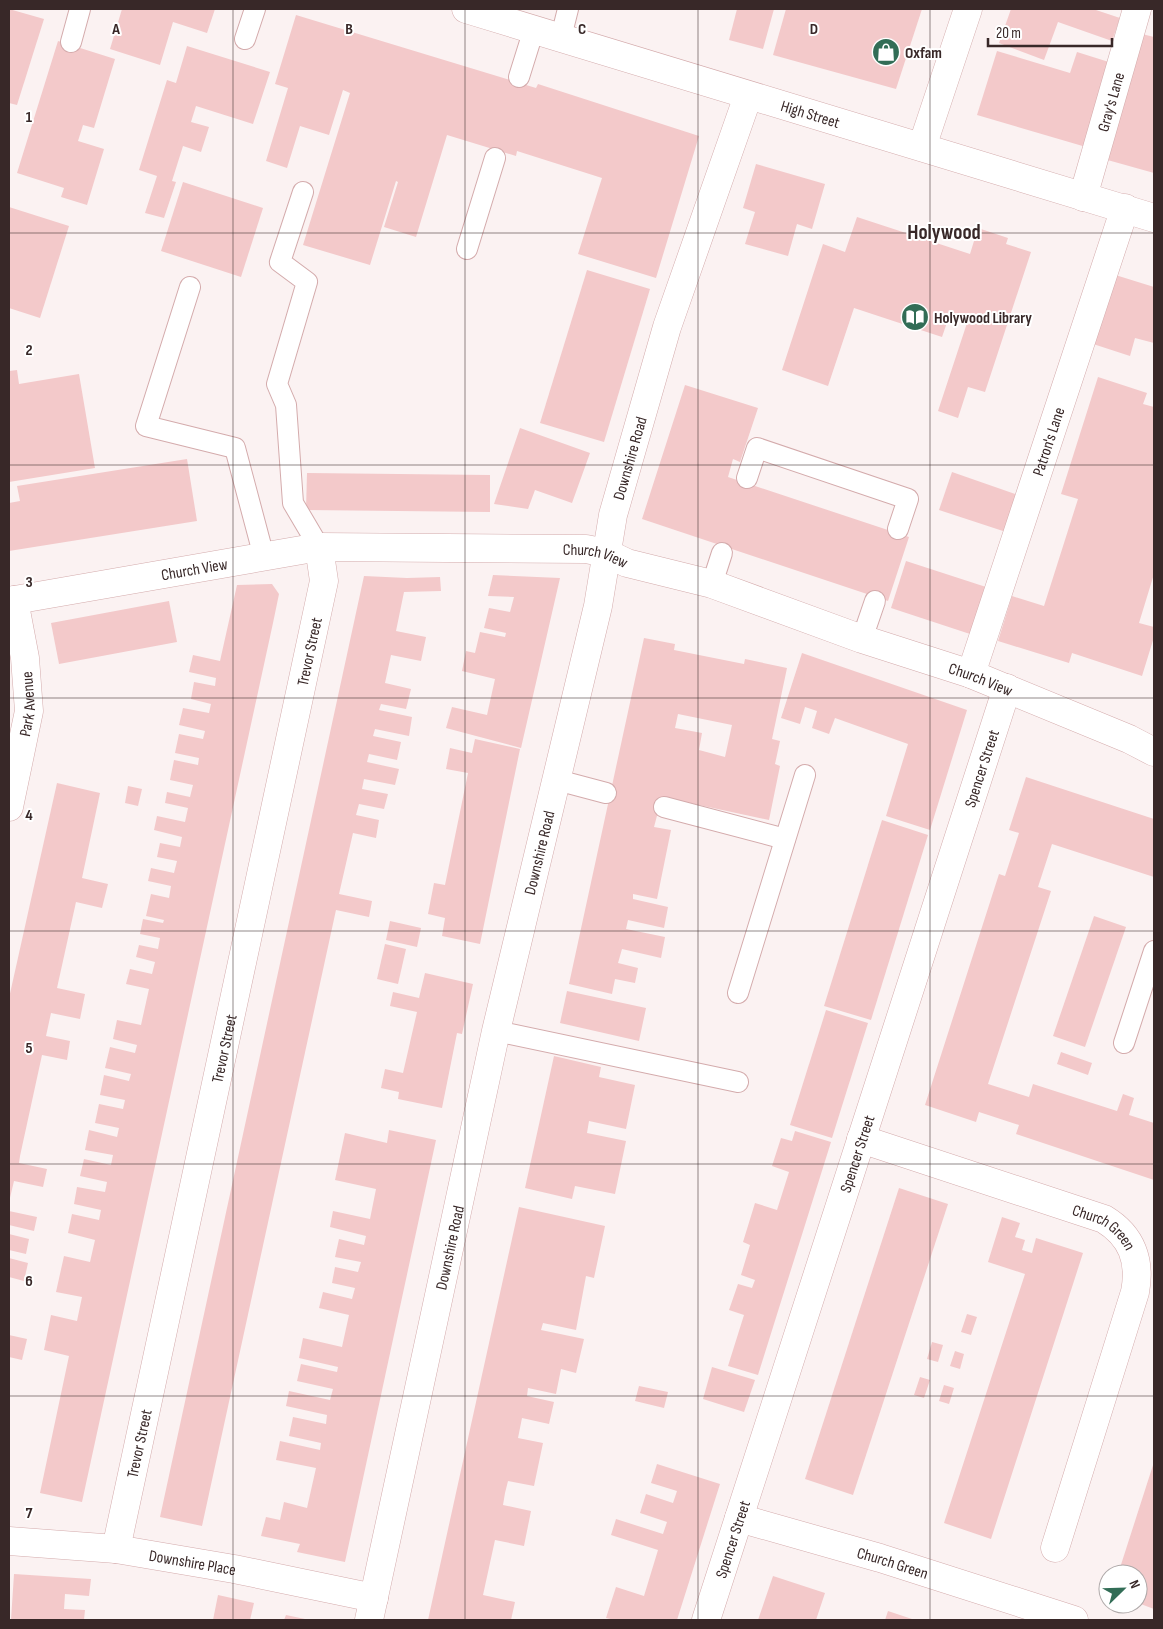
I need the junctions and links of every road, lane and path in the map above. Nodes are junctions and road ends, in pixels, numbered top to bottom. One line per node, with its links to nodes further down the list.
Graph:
1 (80, 9): 10 (lane)
2 (254, 9): 9 (lane)
3 (466, 9): 7 (street, High Street)
4 (568, 9): 8 (lane)
5 (968, 9): 13 (street)
6 (1138, 9): 16 (street, Gray's Lane)
7 (534, 29): 8 (street, High Street); 11 (lane)
8 (561, 36): 12 (street, High Street)
9 (245, 39)
10 (70, 42)
11 (520, 77)
12 (748, 96): 13 (street, High Street); 24 (street, Downshire Road)
13 (922, 147): 16 (street, High Street)
14 (495, 158): 19 (lane)
15 (303, 192): 23 (lane)
16 (1083, 196): 17 (street, High Street)
17 (1125, 208): 18 (street, High Street); 31 (street, Patron's Lane)
18 (1154, 218)
19 (467, 249)
20 (190, 287): 26 (lane)
21 (747, 478): 22 (lane)
22 (898, 529)
23 (320, 547): 24 (street, Church View); 26 (street, Church View); 49 (street, Trevor Street)
24 (606, 553): 27 (street, Church View); 35 (street, Downshire Road)
25 (722, 553): 27 (lane)
26 (264, 557): 28 (street, Church View)
27 (712, 584): 30 (street, Church View)
28 (11, 600): 37 (street, Park Avenue)
29 (875, 602): 30 (lane)
30 (862, 639): 31 (street, Church View)
31 (971, 674): 32 (street, Church View)
32 (1007, 688): 33 (street, Church View); 45 (street, Spencer Street)
33 (1154, 752)
34 (805, 775): 39 (lane)
35 (557, 780): 36 (lane); 42 (street, Downshire Road)
36 (606, 793)
37 (9, 806)
38 (664, 808): 39 (lane)
39 (785, 839): 41 (lane)
40 (1154, 951): 43 (lane)
41 (738, 993)
42 (496, 1031): 44 (lane); 50 (street, Downshire Road)
43 (1124, 1043)
44 (738, 1082)
45 (861, 1140): 46 (street, Spencer Street); 48 (street, Church Green)
46 (739, 1518): 51 (street, Spencer Street); 52 (street, Church Green)
47 (9, 1541): 49 (street, Downshire Place)
48 (1055, 1548)
49 (116, 1549): 50 (street, Downshire Place)
50 (371, 1609)
51 (706, 1620)
52 (1074, 1620)

